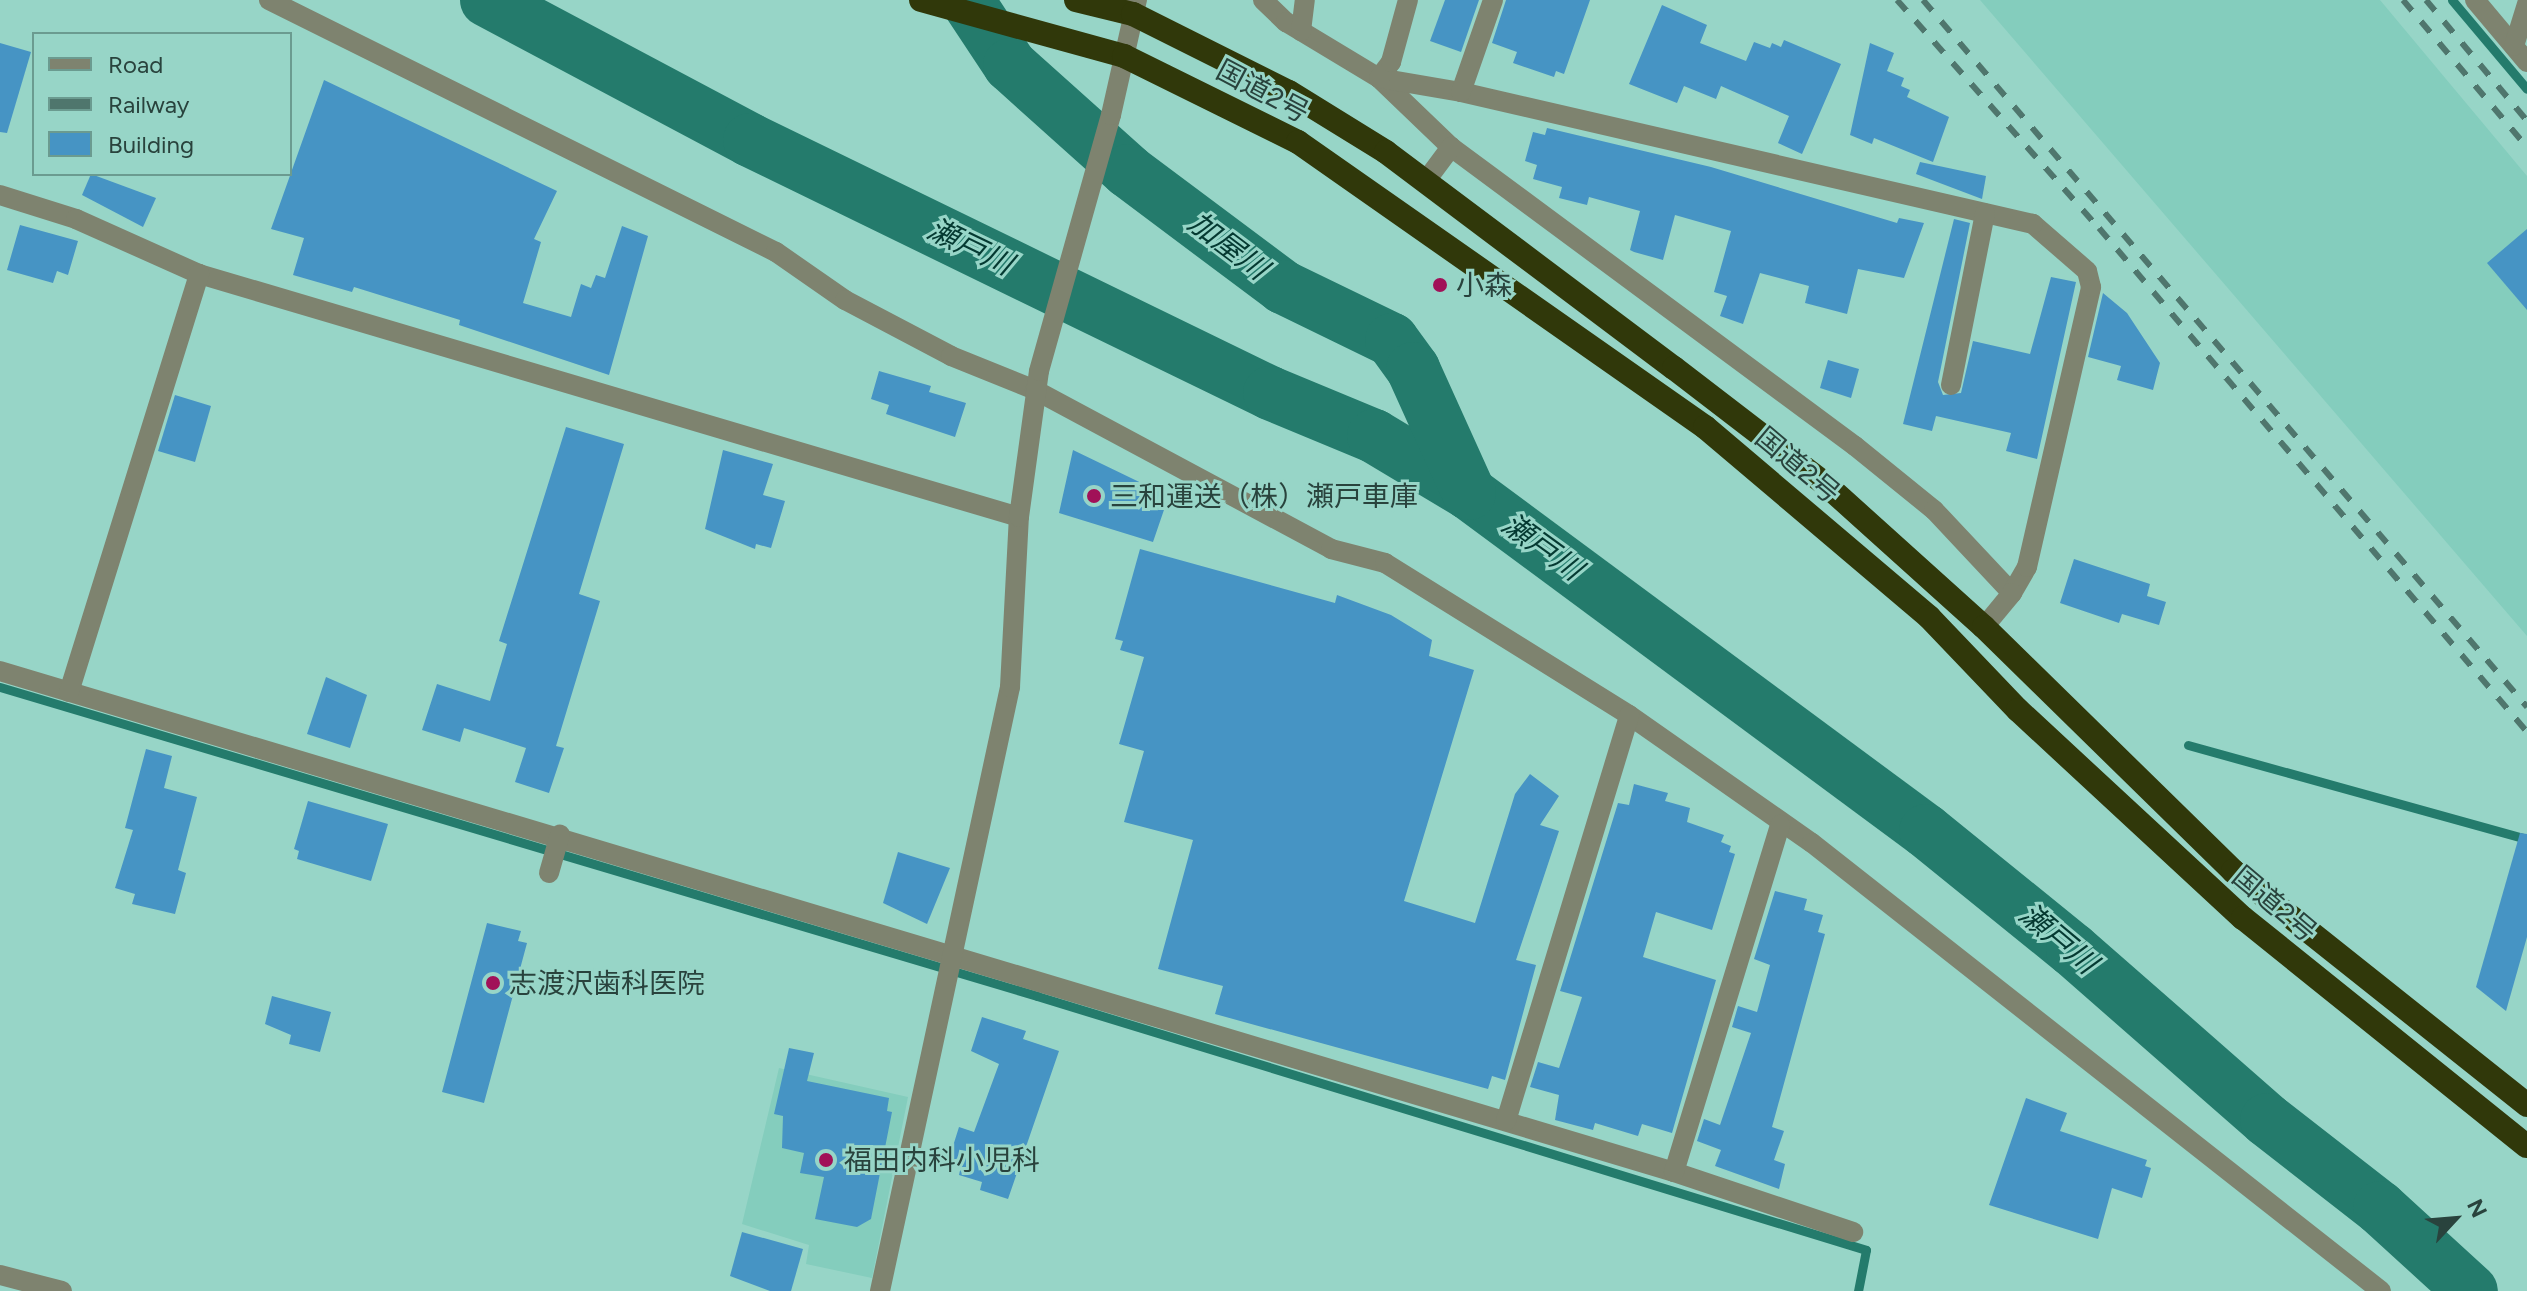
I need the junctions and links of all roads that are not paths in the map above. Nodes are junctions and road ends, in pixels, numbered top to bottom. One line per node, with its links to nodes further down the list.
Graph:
1 (269, 0): 22 (street)
2 (921, 0): 13 (highway, 国道2号)
3 (1076, 0): 10 (highway, 国道2号)
4 (1263, 0): 11 (street)
5 (1305, 0): 11 (street)
6 (1408, 0): 15 (street)
7 (1493, 0): 16 (street)
8 (2475, 0): 12 (street)
9 (2527, 4): 12 (street)
10 (1135, 7): 13 (street); 18 (highway, 国道2号)
11 (1301, 31): 15 (street)
12 (2514, 46): 14 (street)
13 (1124, 56): 22 (street); 36 (highway, 国道2号)
14 (2527, 62)
15 (1379, 78): 16 (street); 17 (street)
16 (1461, 92): 20 (street)
17 (1451, 147): 18 (street); 25 (street)
18 (1425, 182): 26 (highway, 国道2号)
19 (0, 195): 21 (street)
20 (1985, 213): 23 (street); 25 (street)
21 (199, 274): 24 (street); 28 (street)
22 (1037, 380): 24 (street); 29 (street)
23 (1951, 385)
24 (1019, 517): 33 (street)
25 (2012, 593): 26 (street)
26 (1984, 627): 34 (highway, 国道2号)
27 (0, 671): 28 (street)
28 (69, 692): 31 (street)
29 (1629, 715): 30 (street); 35 (street)
30 (1780, 825): 37 (street); 42 (street)
31 (558, 841): 32 (street); 33 (street)
32 (549, 873)
33 (947, 967): 35 (street); 41 (street)
34 (2527, 1105)
35 (1506, 1121): 37 (street)
36 (2527, 1146)
37 (1674, 1172): 38 (street)
38 (1853, 1232)
39 (0, 1275): 40 (street)
40 (62, 1291)
41 (880, 1291)
42 (2381, 1291)

